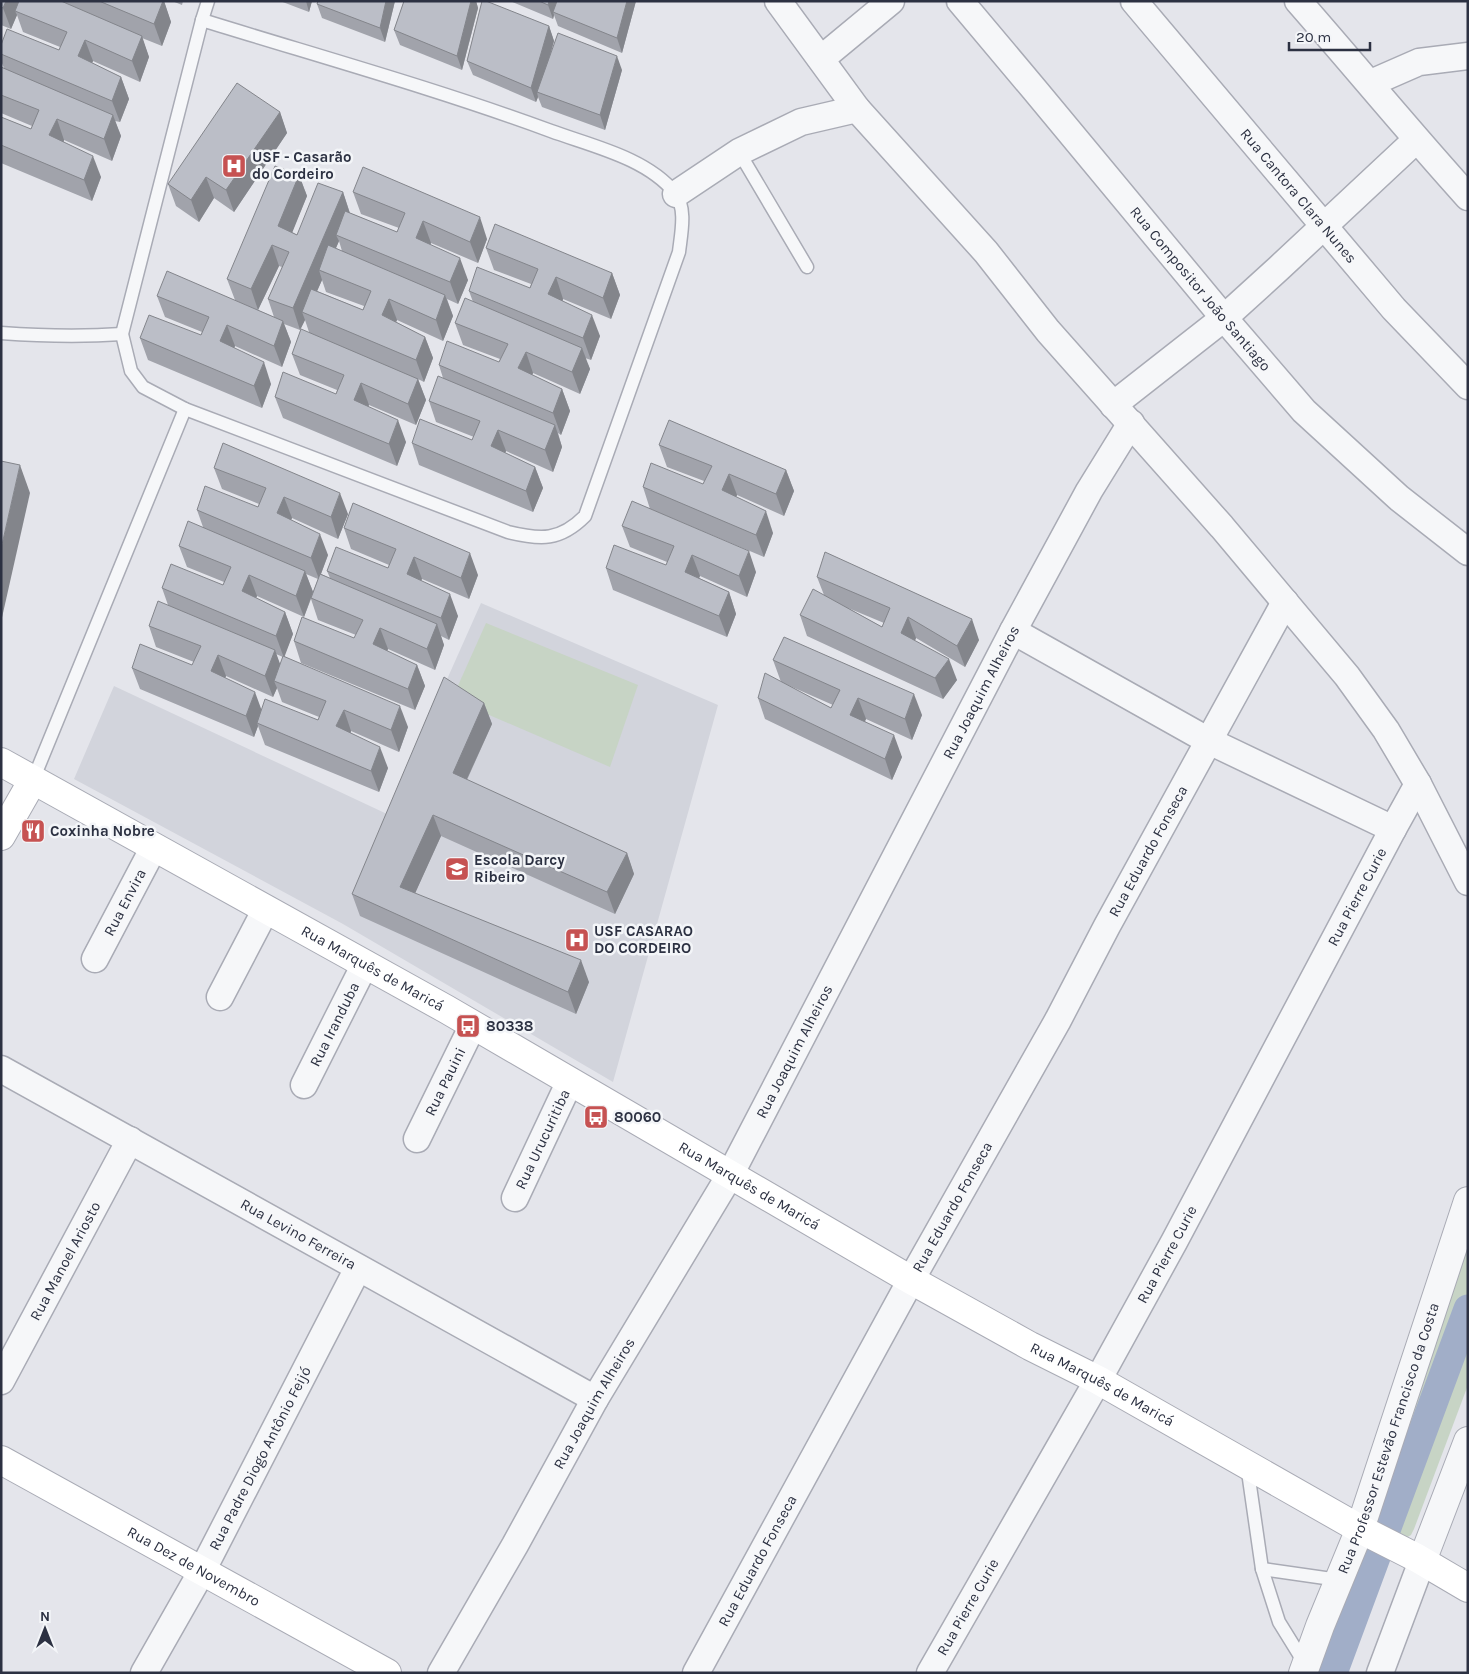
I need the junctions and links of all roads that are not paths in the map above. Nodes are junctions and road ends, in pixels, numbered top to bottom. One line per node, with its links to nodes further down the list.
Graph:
1 (208, 1): 7 (lane)
2 (778, 1): 9 (street)
3 (891, 1): 9 (street)
4 (960, 1): 18 (street, Rua Compositor João Santiago)
5 (1134, 1): 16 (street, Rua Cantora Clara Nunes)
6 (1298, 1): 10 (street)
7 (202, 20): 14 (lane); 20 (lane)
8 (1468, 56): 10 (street)
9 (821, 59): 11 (street)
10 (1371, 84): 12 (street)
11 (858, 109): 13 (street); 23 (street)
12 (1416, 140): 15 (street); 16 (street)
13 (739, 152): 14 (street); 17 (lane)
14 (676, 194): 22 (lane)
15 (1468, 197)
16 (1324, 225): 18 (street); 21 (street, Rua Cantora Clara Nunes)
17 (807, 267)
18 (1224, 318): 23 (street); 24 (street, Rua Compositor João Santiago)
19 (1, 333): 20 (lane)
20 (122, 334): 22 (lane)
21 (1468, 386)
22 (185, 409): 29 (lane)
23 (1122, 414): 25 (street); 26 (street, Rua Joaquim Alheiros)
24 (1468, 552)
25 (1285, 602): 27 (street, Rua Eduardo Fonseca); 30 (street)
26 (1013, 631): 27 (street, Rua Pierre Curie); 45 (street, Rua Joaquim Alheiros)
27 (1209, 741): 31 (street, Rua Pierre Curie); 49 (street, Rua Eduardo Fonseca)
28 (1, 762): 29 (main road, Rua Marquês de Maricá)
29 (33, 780): 32 (main road); 33 (main road, Rua Marquês de Maricá)
30 (1418, 784): 31 (street, Rua Pierre Curie); 34 (street)
31 (1392, 829): 50 (street, Rua Pierre Curie)
32 (1, 836)
33 (154, 847): 35 (main road, Rua Marquês de Maricá); 36 (street, Rua Envira)
34 (1468, 882)
35 (266, 909): 37 (main road, Rua Marquês de Maricá); 38 (street)
36 (95, 958)
37 (365, 964): 39 (main road, Rua Marquês de Maricá); 42 (street, Rua Iranduba)
38 (220, 997)
39 (474, 1025): 41 (main road, Rua Marquês de Maricá); 43 (street, Rua Pauini)
40 (1, 1070): 44 (street, Rua Levino Ferreira)
41 (570, 1081): 45 (main road, Rua Marquês de Maricá); 46 (street, Rua Urucuritiba)
42 (304, 1086)
43 (417, 1139)
44 (130, 1140): 48 (street, Rua Levino Ferreira); 51 (street, Rua Manoel Ariosto)
45 (730, 1175): 49 (main road, Rua Marquês de Maricá); 52 (street, Rua Joaquim Alheiros)
46 (515, 1198)
47 (1468, 1201): 56 (street, Rua Professor Estevão Francisco da Costa)
48 (358, 1268): 52 (street, Rua Levino Ferreira); 59 (street, Rua Padre Diogo Antônio Feijó)
49 (911, 1280): 50 (main road, Rua Marquês de Maricá); 66 (street, Rua Eduardo Fonseca)
50 (1098, 1380): 55 (main road, Rua Marquês de Maricá); 67 (street, Rua Pierre Curie)
51 (1, 1381)
52 (595, 1399): 65 (street, Rua Joaquim Alheiros)
53 (1468, 1442): 57 (street)
54 (1, 1460): 59 (main road, Rua Dez de Novembro)
55 (1247, 1465): 56 (main road, Rua Marquês de Maricá); 58 (lane)
56 (1362, 1530): 57 (main road, Rua Marquês de Maricá); 60 (street, Rua Professor Estevão Francisco da Costa)
57 (1419, 1560): 61 (main road, Rua Marquês de Maricá); 68 (street)
58 (1262, 1569): 60 (lane); 62 (lane)
59 (202, 1571): 63 (street, Rua Padre Diogo Antônio Feijó); 64 (main road, Rua Dez de Novembro)
60 (1339, 1580): 62 (street, Rua Professor Estevão Francisco da Costa)
61 (1468, 1588)
62 (1305, 1669)
63 (144, 1673)
64 (387, 1673)
65 (441, 1673)
66 (696, 1673)
67 (930, 1673)
68 (1380, 1673)

